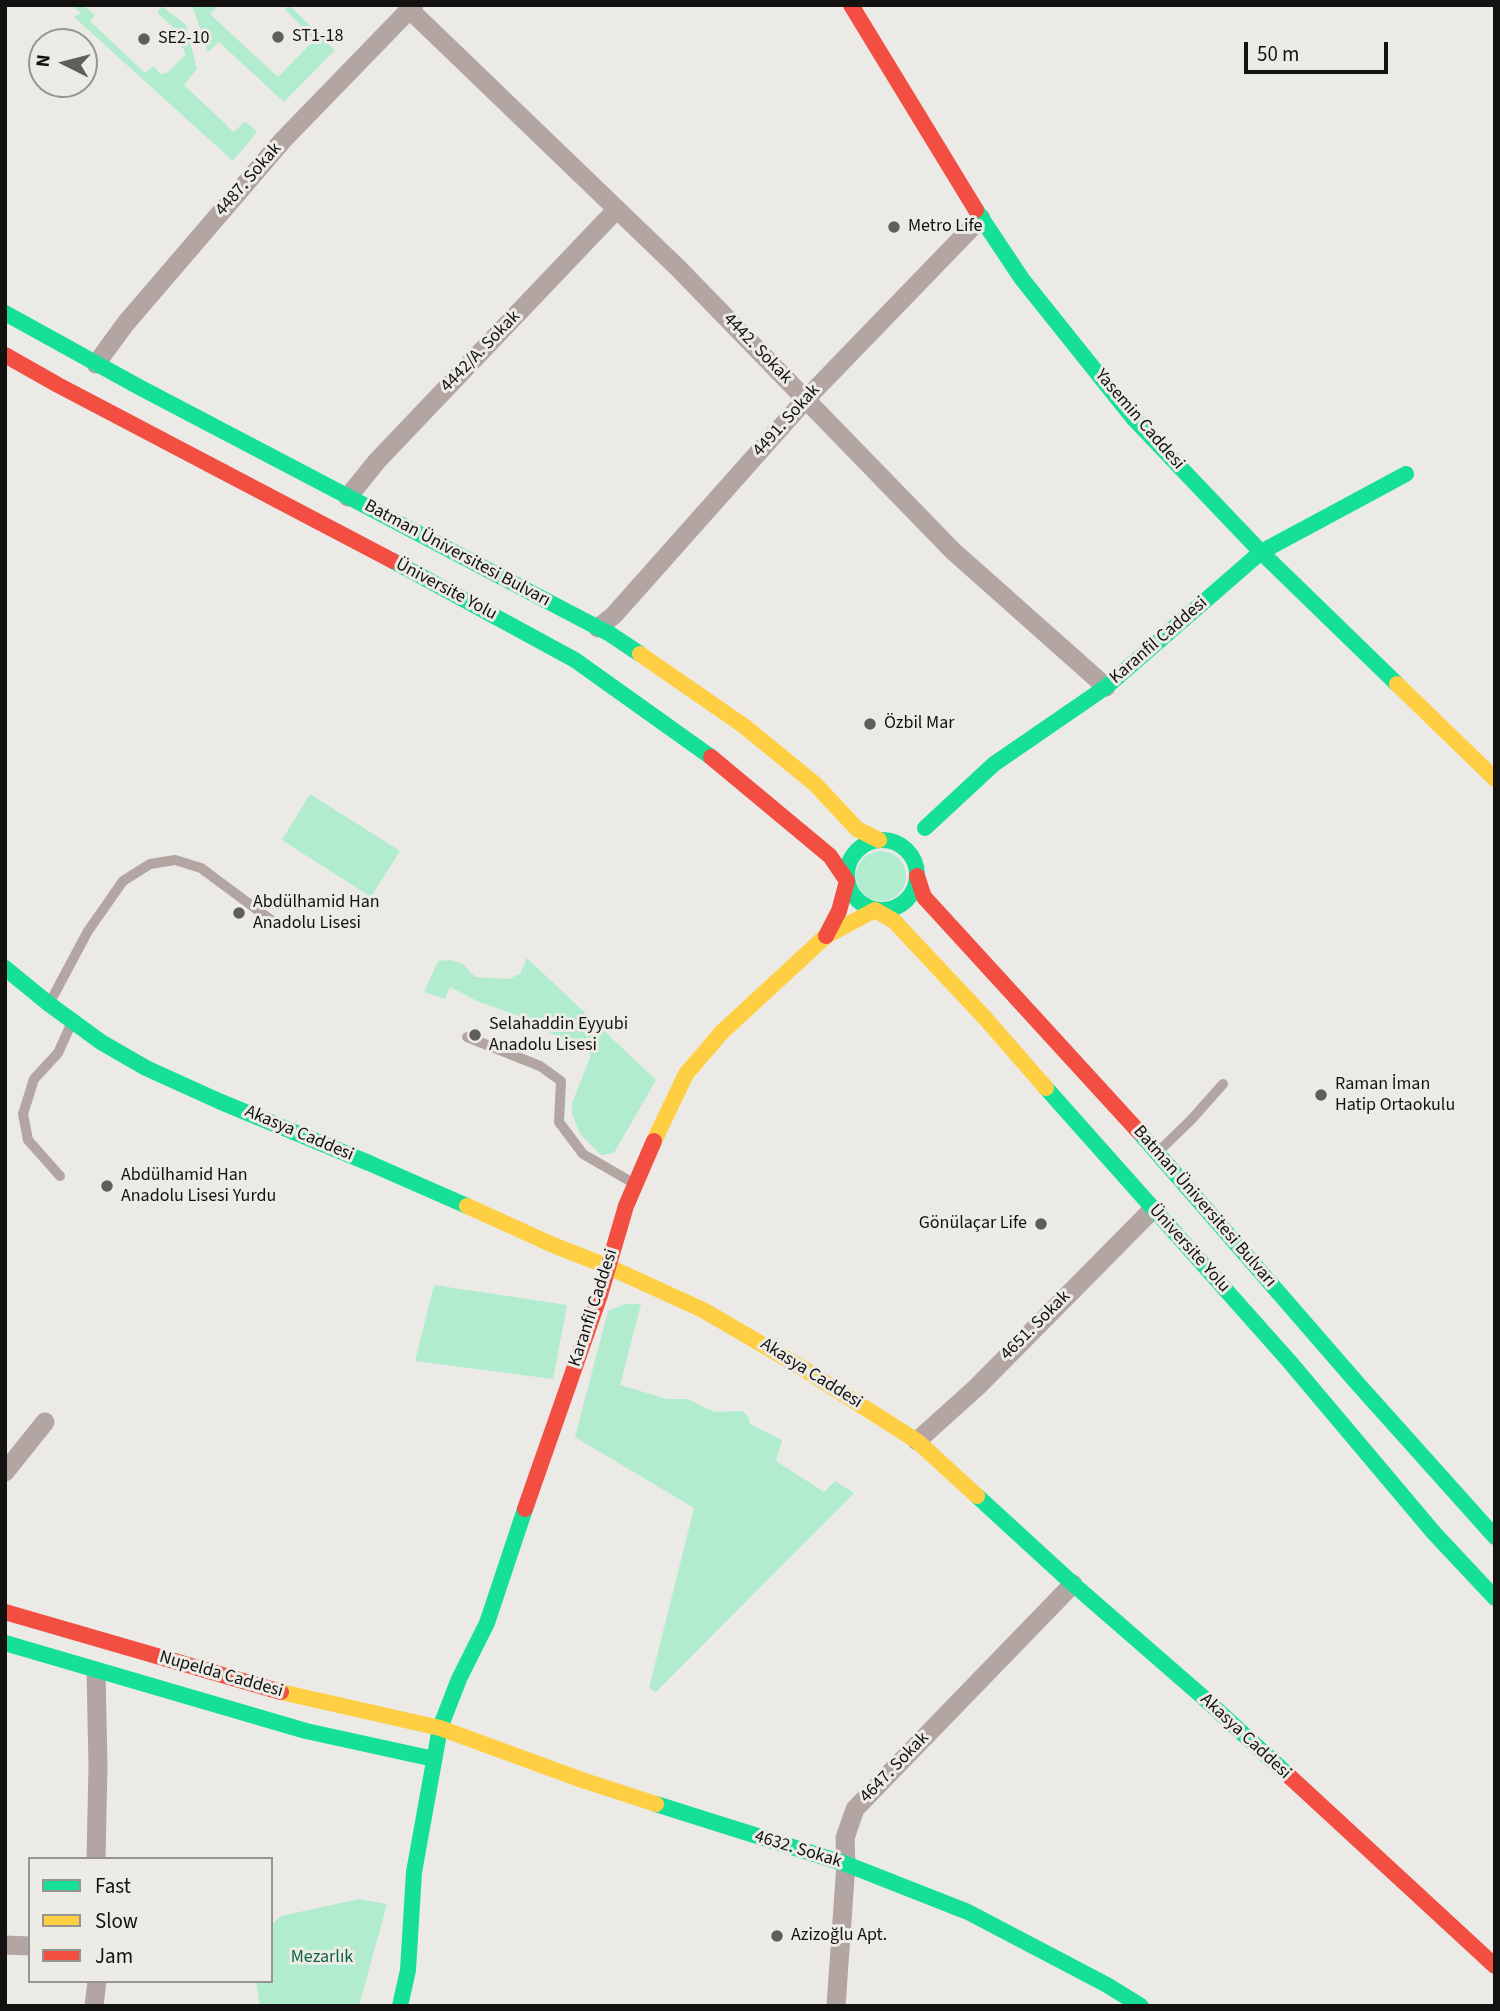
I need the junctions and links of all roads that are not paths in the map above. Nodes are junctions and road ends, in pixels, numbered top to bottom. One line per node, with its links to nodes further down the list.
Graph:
1 (851, 5): 4 (street, Yasemin Caddesi)
2 (412, 8): 3 (street, 4442. Sokak); 7 (street, 4487. Sokak)
3 (617, 209): 8 (street, 4442. Sokak); 10 (street, 4442/A. Sokak)
4 (981, 218): 8 (street, 4491. Sokak); 11 (street, Yasemin Caddesi)
5 (5, 313): 7 (street, Batman Üniversitesi Bulvarı)
6 (5, 355): 18 (street, Üniversite Yolu)
7 (96, 364): 10 (street, Batman Üniversitesi Bulvarı)
8 (806, 399): 12 (street, 4491. Sokak); 13 (street, 4442. Sokak)
9 (1406, 474): 11 (street, Karanfil Caddesi)
10 (348, 496): 12 (street, Batman Üniversitesi Bulvarı)
11 (1262, 552): 13 (street, Karanfil Caddesi); 14 (street, Yasemin Caddesi)
12 (598, 628): 16 (street, Batman Üniversitesi Bulvarı)
13 (1106, 687): 15 (street, Karanfil Caddesi)
14 (1495, 779)
15 (925, 828): 16 (street); 17 (street)
16 (884, 840): 17 (street); 18 (street)
17 (916, 870): 19 (street); 27 (street, Batman Üniversitesi Bulvarı)
18 (847, 881): 19 (street); 21 (street)
19 (875, 909): 21 (street); 30 (street, Üniversite Yolu)
20 (271, 920): 23 (lane)
21 (826, 936): 29 (street, Karanfil Caddesi)
22 (5, 968): 23 (street, Akasya Caddesi)
23 (49, 1004): 24 (street, Akasya Caddesi)
24 (72, 1021): 28 (lane); 31 (street, Akasya Caddesi)
25 (467, 1037): 29 (lane)
26 (1223, 1084): 27 (lane)
27 (1158, 1152): 35 (street, Batman Üniversitesi Bulvarı)
28 (60, 1176)
29 (635, 1184): 31 (street, Karanfil Caddesi)
30 (1153, 1209): 33 (street, 4651. Sokak); 37 (street, Üniversite Yolu)
31 (608, 1267): 33 (street, Akasya Caddesi); 41 (street, Karanfil Caddesi)
32 (45, 1422): 34 (street)
33 (917, 1441): 36 (street, Akasya Caddesi)
34 (5, 1472)
35 (1495, 1537)
36 (1073, 1584): 44 (street, 4647. Sokak); 47 (street, Akasya Caddesi)
37 (1495, 1598)
38 (5, 1612): 41 (street, Nupelda Caddesi)
39 (5, 1643): 40 (street, Nupelda Caddesi)
40 (96, 1671): 42 (street, Nupelda Caddesi); 43 (street)
41 (440, 1728): 42 (street, Karanfil Caddesi); 44 (street, 4632. Sokak)
42 (434, 1759): 50 (street, Karanfil Caddesi)
43 (96, 1857)
44 (846, 1864): 51 (street, 4647. Sokak); 52 (street, 4632. Sokak)
45 (5, 1945): 46 (street)
46 (28, 1946)
47 (1495, 1966)
48 (97, 1983): 49 (street)
49 (94, 2006)
50 (400, 2006)
51 (836, 2006)
52 (1141, 2006)

